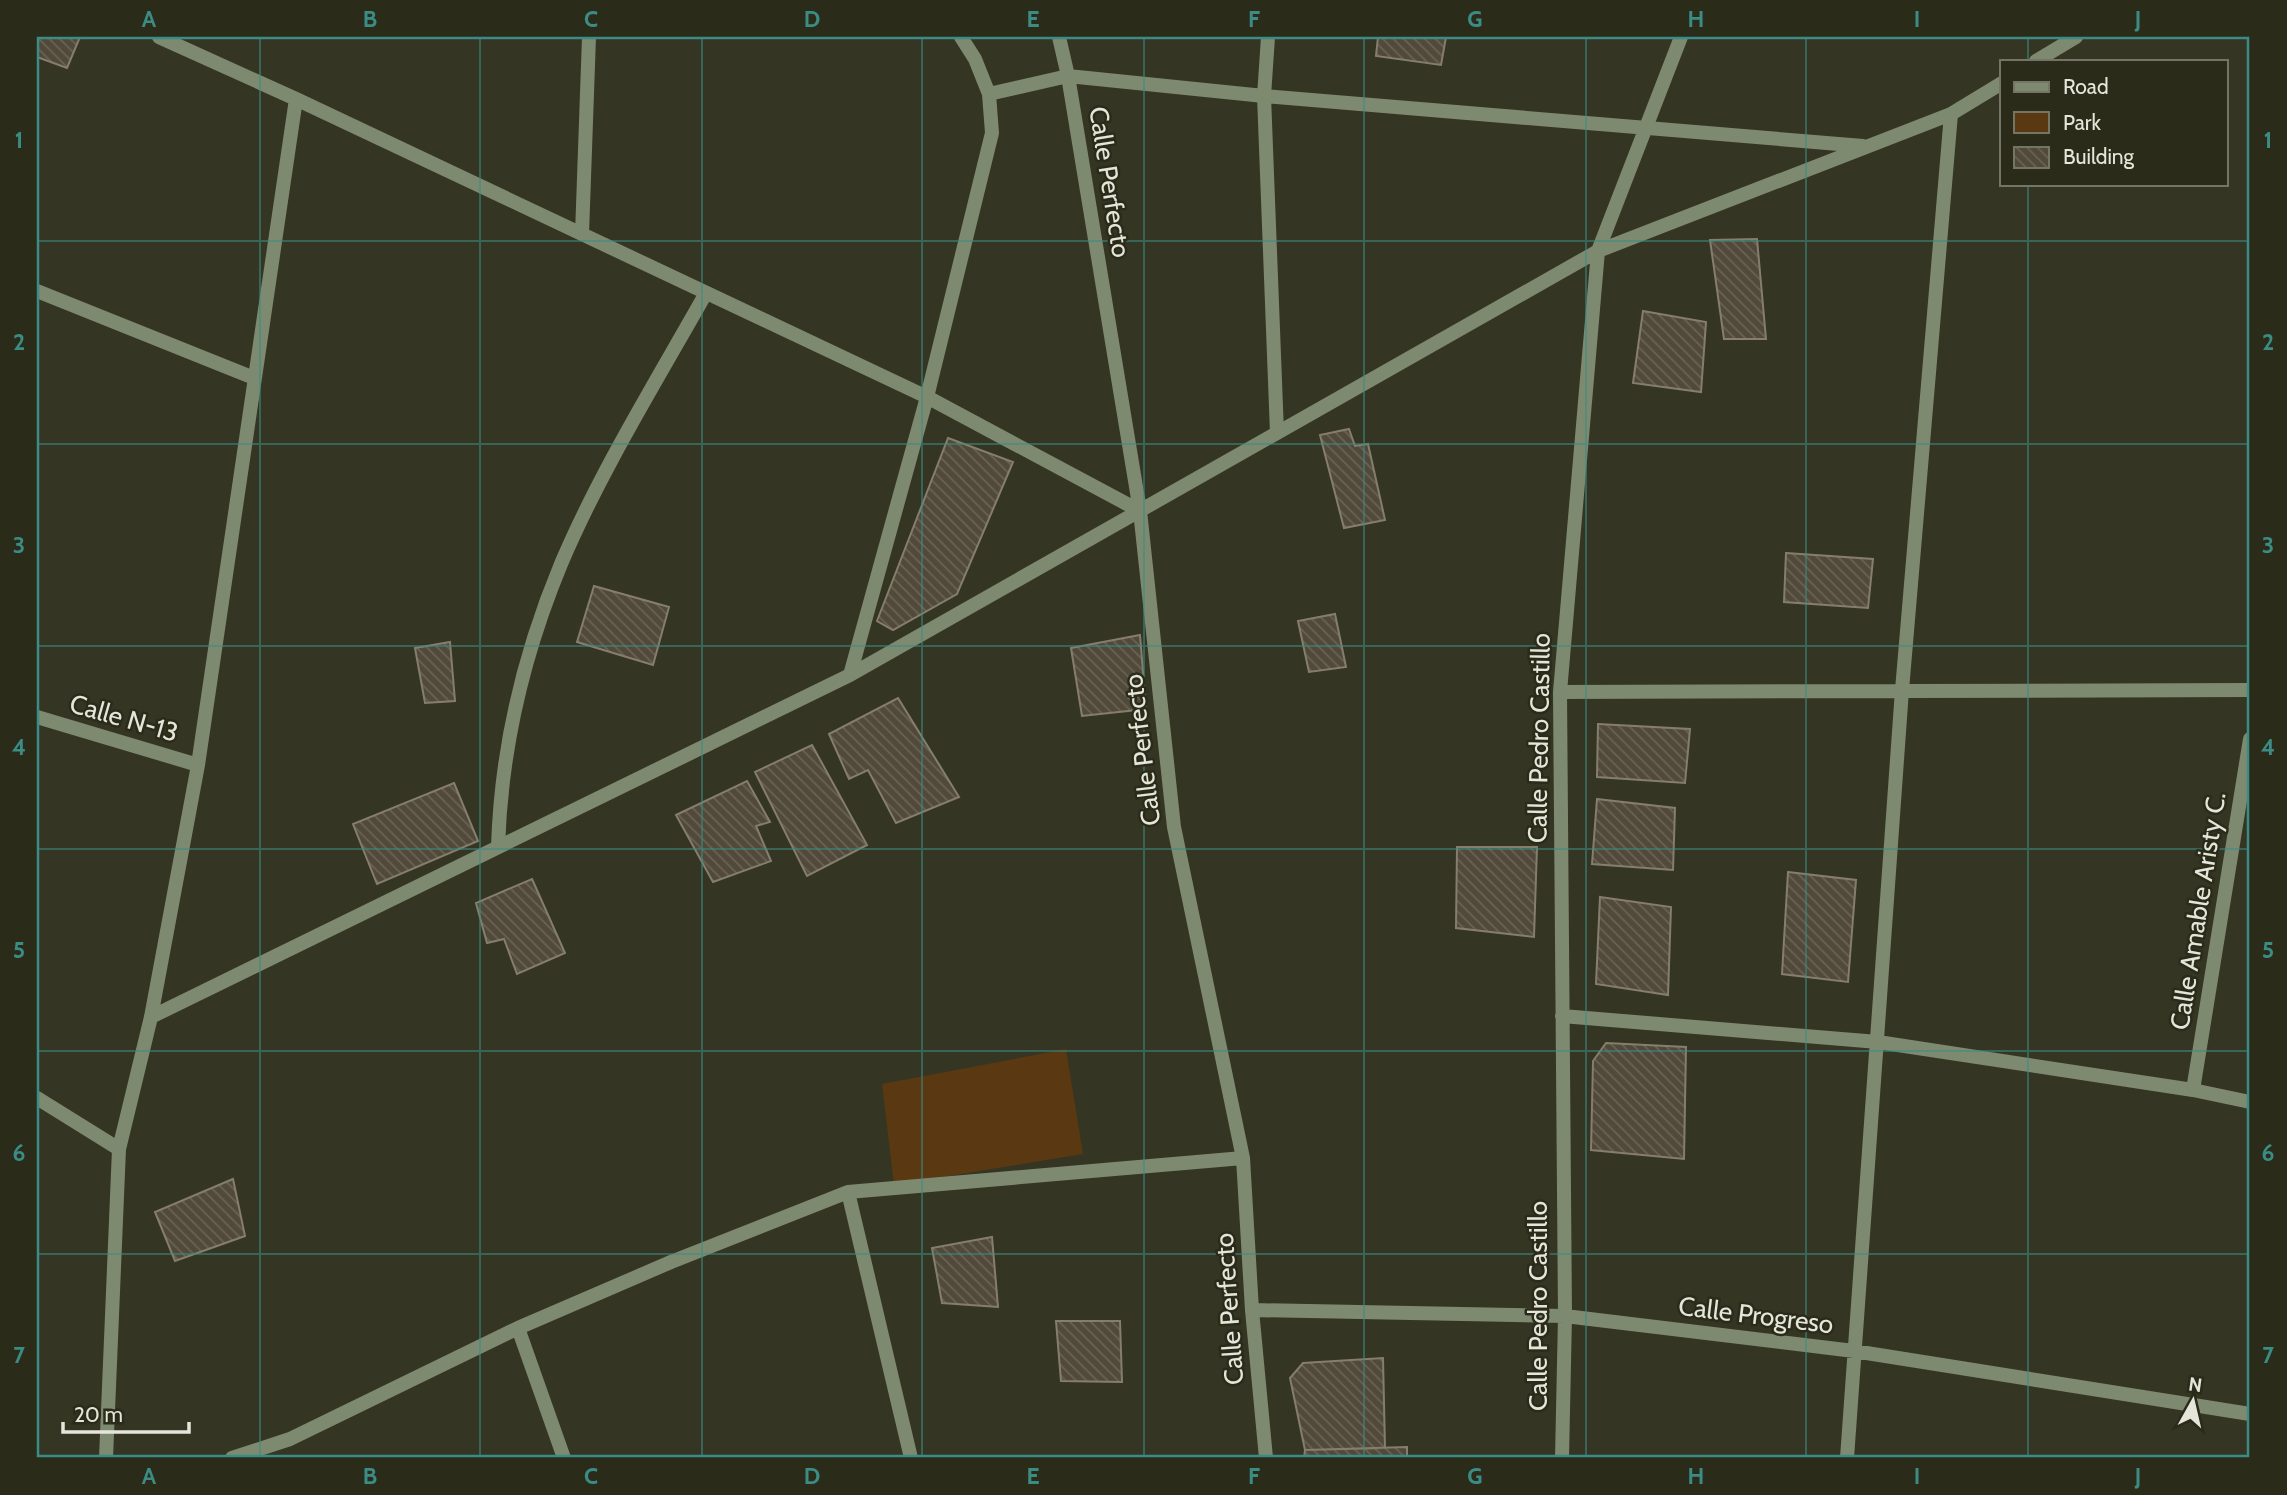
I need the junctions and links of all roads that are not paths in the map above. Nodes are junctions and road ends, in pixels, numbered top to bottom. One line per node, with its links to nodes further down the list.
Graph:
1 (159, 37): 13 (street)
2 (589, 37): 17 (street)
3 (961, 37): 11 (street)
4 (1059, 37): 9 (street, Calle Perfecto)
5 (1268, 37): 12 (street)
6 (1681, 37): 15 (street, Calle Pedro Castillo)
7 (2076, 37): 8 (street)
8 (2038, 60)
9 (1068, 75): 11 (street); 12 (street); 24 (street, Calle Perfecto)
10 (2000, 84): 14 (street)
11 (989, 94): 22 (street)
12 (1264, 96): 15 (street); 23 (street)
13 (296, 99): 17 (street); 21 (street)
14 (1951, 114): 16 (street); 26 (street)
15 (1645, 129): 16 (street); 18 (street, Calle Pedro Castillo)
16 (1868, 146): 18 (street)
17 (582, 234): 20 (street)
18 (1598, 251): 23 (street); 28 (street, Calle Pedro Castillo)
19 (37, 291): 21 (street)
20 (706, 292): 22 (street); 32 (street)
21 (254, 378): 31 (street)
22 (927, 397): 24 (street); 25 (street)
23 (1277, 433): 24 (street)
24 (1140, 511): 25 (street); 40 (street, Calle Perfecto)
25 (850, 675): 32 (street)
26 (1902, 690): 27 (street); 28 (street); 35 (street)
27 (2250, 690)
28 (1560, 692): 33 (street, Calle Pedro Castillo)
29 (37, 717): 31 (street, Calle N-13)
30 (2250, 739): 36 (street, Calle Amable Aristy C.)
31 (198, 765): 34 (street)
32 (498, 847): 34 (street)
33 (1562, 1016): 35 (street); 43 (street, Calle Pedro Castillo)
34 (150, 1017): 39 (street)
35 (1878, 1042): 36 (street); 45 (street)
36 (2193, 1090): 38 (street)
37 (37, 1098): 39 (street)
38 (2250, 1102)
39 (119, 1149): 47 (street)
40 (1243, 1158): 41 (street); 42 (street, Calle Perfecto)
41 (848, 1192): 44 (street); 50 (street)
42 (1252, 1310): 43 (street, Calle Progreso); 51 (street, Calle Perfecto)
43 (1565, 1316): 45 (street, Calle Progreso); 52 (street, Calle Pedro Castillo)
44 (518, 1328): 48 (street); 49 (street)
45 (1854, 1351): 46 (street, Calle Progreso); 53 (street)
46 (2250, 1414)
47 (106, 1458)
48 (232, 1458)
49 (564, 1458)
50 (911, 1458)
51 (1266, 1458)
52 (1562, 1458)
53 (1847, 1458)

